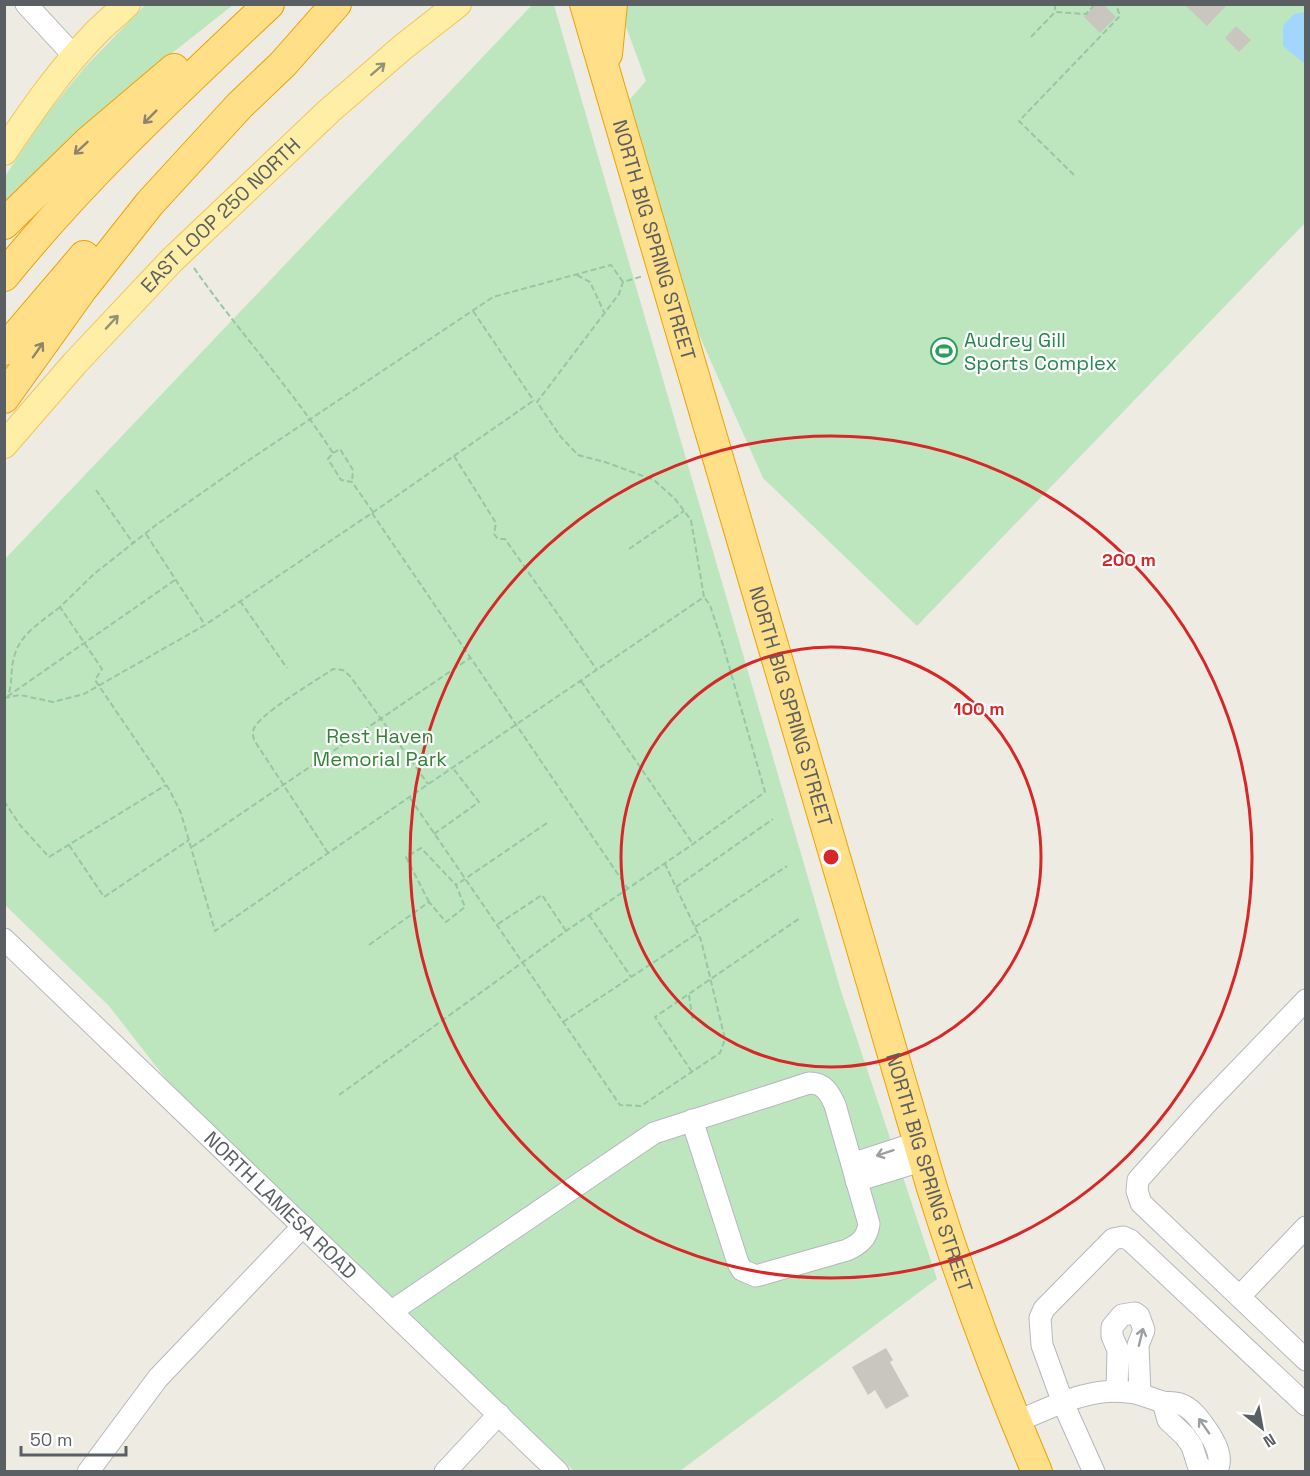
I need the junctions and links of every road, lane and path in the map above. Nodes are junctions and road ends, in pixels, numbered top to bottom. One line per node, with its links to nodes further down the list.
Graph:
1 (26, 4): 16 (street)
2 (127, 4): 16 (main road)
3 (256, 4): 20 (highway, one-way to 20)
4 (269, 4): 24 (highway, one-way to 24)
5 (335, 4): 28 (highway); 29 (highway, one-way to 5)
6 (458, 4): 21 (main road, EAST LOOP 250 NORTH, one-way to 6)
7 (571, 4): 15 (highway)
8 (585, 4): 15 (highway, NORTH BIG SPRING STREET)
9 (612, 4): 17 (highway)
10 (1055, 4): 13 (path)
11 (1095, 4): 13 (path)
12 (1116, 4): 19 (path)
13 (1055, 12): 14 (path)
14 (1031, 37)
15 (596, 41): 17 (highway, NORTH BIG SPRING STREET)
16 (75, 57): 18 (main road)
17 (606, 75): 22 (highway, NORTH BIG SPRING STREET)
18 (8, 137)
19 (1074, 175)
20 (4, 224)
21 (182, 251): 31 (path); 32 (main road, EAST LOOP 250 NORTH, one-way to 21)
22 (664, 271): 25 (path); 95 (highway, NORTH BIG SPRING STREET)
23 (576, 275): 25 (path); 26 (path); 27 (path)
24 (4, 276)
25 (623, 282): 27 (path)
26 (473, 310): 30 (path); 31 (path)
27 (604, 312): 30 (path)
28 (4, 350)
29 (4, 398)
30 (535, 401): 34 (path); 37 (path)
31 (310, 418): 33 (path); 39 (path)
32 (4, 446)
33 (333, 453): 35 (path); 35 (path)
34 (454, 456): 38 (path); 50 (path)
35 (352, 482): 38 (path)
36 (96, 490): 40 (path)
37 (684, 511): 41 (path); 43 (path)
38 (372, 513): 44 (path); 48 (path)
39 (145, 534): 40 (path); 42 (path)
40 (133, 543): 45 (path)
41 (629, 549)
42 (175, 580): 46 (path); 47 (path)
43 (704, 597): 50 (path); 66 (path)
44 (240, 601): 46 (path); 49 (path)
45 (60, 607): 47 (path); 53 (path)
46 (205, 625): 52 (path)
47 (84, 642): 52 (path); 53 (path)
48 (470, 658): 54 (path); 55 (path)
49 (287, 668)
50 (597, 670): 51 (path)
51 (581, 681): 55 (path); 66 (path)
52 (98, 686): 53 (path); 59 (path)
53 (6, 697)
54 (381, 719): 57 (path); 57 (path); 58 (path)
55 (515, 725): 56 (path); 75 (path)
56 (452, 767): 58 (path); 64 (path)
57 (283, 784): 68 (path); 69 (path)
58 (428, 784): 60 (path)
59 (166, 785): 65 (path); 67 (path)
60 (409, 797): 64 (path); 69 (path)
61 (4, 801): 67 (path)
62 (773, 819): 74 (path)
63 (547, 822): 72 (path)
64 (434, 834): 72 (path)
65 (189, 840): 67 (path); 68 (path)
66 (693, 844): 70 (path)
67 (69, 845)
68 (191, 848): 69 (path)
69 (328, 853)
70 (665, 864): 74 (path); 75 (path)
71 (787, 866): 80 (path)
72 (465, 879): 73 (path); 79 (path)
73 (456, 885): 76 (path); 76 (path)
74 (676, 887): 80 (path)
75 (628, 889): 77 (path)
76 (429, 902): 84 (path)
77 (590, 915): 81 (path); 86 (path)
78 (800, 918): 87 (path)
79 (497, 925): 81 (path); 85 (path)
80 (695, 927): 82 (path)
81 (566, 931): 85 (path)
82 (698, 933): 86 (path); 87 (path)
83 (4, 939): 97 (street, NORTH LAMESA ROAD)
84 (369, 945)
85 (522, 962): 90 (path); 93 (path)
86 (631, 976): 90 (path)
87 (711, 980): 88 (path); 92 (path)
88 (689, 994): 91 (path); 92 (path)
89 (1305, 1000): 99 (street)
90 (563, 1022): 92 (path)
91 (693, 1022)
92 (692, 1072)
93 (339, 1095)
94 (692, 1120): 96 (street); 96 (street); 100 (street)
95 (922, 1151): 96 (street); 108 (highway, NORTH BIG SPRING STREET)
96 (854, 1172)
97 (303, 1226): 100 (street, NORTH LAMESA ROAD); 109 (street)
98 (1305, 1227): 99 (street)
99 (1240, 1296): 101 (street)
100 (392, 1311): 107 (street, NORTH LAMESA ROAD)
101 (1305, 1360)
102 (1117, 1391): 103 (street); 103 (street, one-way to 102); 104 (street)
103 (1140, 1395): 105 (street)
104 (1063, 1402): 106 (street); 108 (street); 113 (street)
105 (1163, 1402): 114 (street); 115 (street, one-way to 105)
106 (1305, 1406)
107 (499, 1414): 110 (street); 111 (street, NORTH LAMESA ROAD)
108 (1016, 1422): 112 (highway, NORTH BIG SPRING STREET)
109 (88, 1472)
110 (445, 1472)
111 (558, 1472)
112 (1037, 1472)
113 (1095, 1472)
114 (1206, 1472)
115 (1216, 1472)

